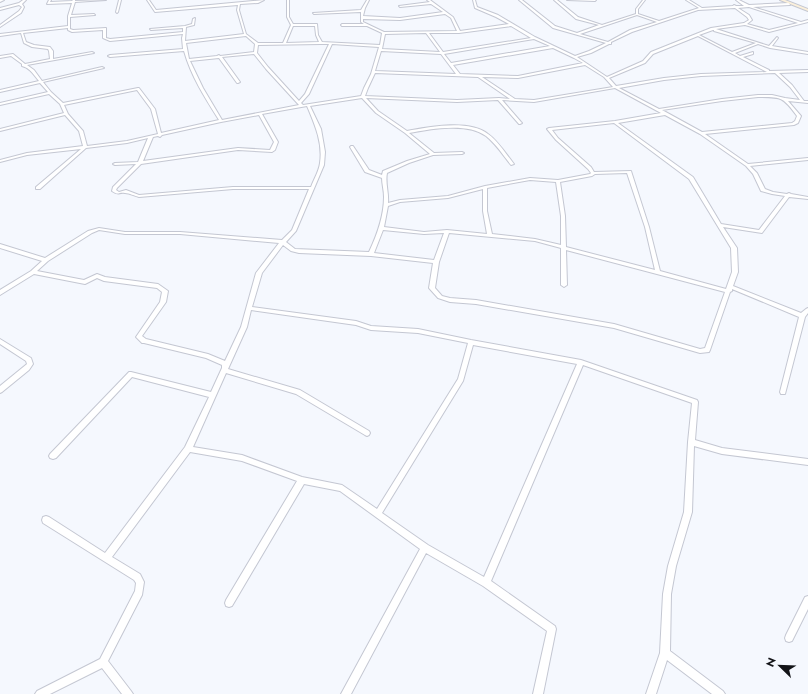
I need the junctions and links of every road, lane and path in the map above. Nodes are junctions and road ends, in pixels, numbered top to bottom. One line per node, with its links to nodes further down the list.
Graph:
1 (3, 0): 20 (street)
2 (24, 0): 23 (street)
3 (50, 0): 21 (street)
4 (105, 0): 21 (street)
5 (120, 0): 33 (street)
6 (148, 0): 24 (street)
7 (263, 0): 24 (street)
8 (288, 0): 45 (street)
9 (368, 0): 32 (street)
10 (428, 0): 22 (street)
11 (474, 0): 48 (street)
12 (520, 0): 61 (street)
13 (555, 0): 49 (street)
14 (568, 0): 15 (street)
15 (595, 0)
16 (644, 0): 37 (street)
17 (687, 0): 30 (street)
18 (737, 0): 28 (street)
19 (782, 0): 25 (street)
20 (0, 1)
21 (73, 1): 38 (street)
22 (432, 3): 26 (street); 35 (street)
23 (20, 4): 29 (street); 50 (street)
24 (239, 4): 62 (street)
25 (790, 4): 28 (street); 31 (street)
26 (400, 6)
27 (734, 6): 28 (street); 30 (street); 44 (street)
28 (745, 6): 43 (street)
29 (0, 9)
30 (702, 9): 41 (street)
31 (808, 10)
32 (362, 11): 34 (street); 39 (street)
33 (117, 12)
34 (314, 13)
35 (445, 13): 39 (street); 56 (street)
36 (94, 14): 38 (street)
37 (637, 14): 41 (street); 49 (street)
38 (68, 16): 52 (street)
39 (362, 17): 47 (street)
40 (194, 19): 51 (street)
41 (658, 21): 68 (street)
42 (808, 21): 43 (street)
43 (801, 23): 44 (street)
44 (745, 24): 54 (street)
45 (292, 25): 67 (street); 70 (street)
46 (342, 25): 47 (street)
47 (366, 25): 60 (street)
48 (511, 25): 56 (street); 64 (street)
49 (601, 25): 61 (street)
50 (0, 26)
51 (186, 26): 53 (street); 55 (street)
52 (69, 27): 55 (street); 57 (street)
53 (151, 29)
54 (712, 30): 63 (street); 72 (street)
55 (184, 32): 66 (street)
56 (459, 32): 58 (street)
57 (22, 33): 59 (street); 90 (street)
58 (427, 33): 60 (street); 80 (street)
59 (1, 34)
60 (384, 34): 75 (street)
61 (576, 34): 68 (street)
62 (246, 35): 66 (street); 69 (street)
63 (700, 36): 81 (street); 102 (street)
64 (534, 38): 73 (street); 80 (street)
65 (777, 38): 74 (street)
66 (185, 42): 76 (street)
67 (321, 43): 70 (street); 71 (street)
68 (610, 43): 88 (street)
69 (257, 44): 70 (street); 78 (street)
70 (284, 44)
71 (331, 44): 75 (street); 116 (street)
72 (758, 44): 74 (street); 81 (street)
73 (552, 47): 88 (street); 93 (street)
74 (770, 47): 77 (street)
75 (381, 48): 80 (street); 97 (street)
76 (185, 50): 84 (street); 91 (street)
77 (799, 51): 83 (street); 86 (street)
78 (255, 52): 85 (street); 116 (street)
79 (92, 53): 90 (street)
80 (442, 53): 93 (street)
81 (732, 53): 89 (street)
82 (752, 53): 89 (street)
83 (808, 53)
84 (110, 56)
85 (219, 56): 91 (street); 104 (street)
86 (799, 56)
87 (0, 57): 92 (street)
88 (575, 57): 94 (street)
89 (740, 57): 98 (street)
90 (51, 58): 92 (street)
91 (189, 60): 121 (street)
92 (23, 64): 103 (street)
93 (450, 64): 100 (street)
94 (585, 64): 101 (street); 102 (street)
95 (102, 68): 103 (street)
96 (808, 71): 99 (street)
97 (373, 72): 100 (street); 108 (street)
98 (769, 72): 99 (street); 105 (street)
99 (776, 72): 112 (street)
100 (459, 75): 101 (street)
101 (478, 75): 111 (street)
102 (607, 78): 105 (street)
103 (40, 82): 106 (street); 107 (street)
104 (238, 82)
105 (615, 87): 111 (street); 117 (street)
106 (0, 91)
107 (50, 93): 114 (street); 115 (street)
108 (363, 97): 110 (street); 116 (street); 125 (street)
109 (783, 98): 112 (street); 117 (street); 126 (street)
110 (499, 99): 111 (street); 123 (street)
111 (514, 100)
112 (802, 101): 113 (street)
113 (808, 102)
114 (0, 104)
115 (62, 104): 118 (street); 127 (street)
116 (303, 104): 120 (street); 144 (street)
117 (658, 110): 119 (street)
118 (66, 114): 124 (street); 129 (street)
119 (664, 114): 122 (street); 126 (street)
120 (261, 115): 121 (street); 136 (street)
121 (221, 121): 127 (street)
122 (615, 122): 139 (street); 148 (street)
123 (520, 123)
124 (0, 130)
125 (406, 132): 132 (street); 137 (street)
126 (701, 133): 138 (street)
127 (160, 136): 128 (street)
128 (151, 138): 129 (street); 136 (street)
129 (85, 147): 134 (street); 143 (street)
130 (352, 147): 140 (street)
131 (462, 152): 132 (street)
132 (434, 154): 140 (street)
133 (808, 159): 138 (street)
134 (0, 161)
135 (115, 164): 136 (street)
136 (140, 164): 144 (street)
137 (512, 164)
138 (747, 165): 145 (street)
139 (593, 173): 141 (street); 159 (street)
140 (384, 176): 147 (street)
141 (558, 181): 142 (street); 154 (street)
142 (485, 187): 147 (street); 151 (street)
143 (38, 188)
144 (313, 188): 152 (street)
145 (788, 194): 146 (street); 148 (street)
146 (808, 198)
147 (386, 205): 149 (street)
148 (721, 225): 161 (street)
149 (382, 228): 150 (street); 155 (street)
150 (447, 231): 151 (street); 157 (street)
151 (490, 234): 154 (street)
152 (283, 242): 155 (street); 156 (street); 163 (street)
153 (0, 246): 156 (street)
154 (564, 247): 159 (street); 160 (street)
155 (371, 254): 157 (street)
156 (46, 260): 158 (street)
157 (436, 262): 161 (street)
158 (33, 272): 162 (street); 169 (street)
159 (658, 272): 161 (street)
160 (564, 285)
161 (730, 289): 165 (street)
162 (0, 293)
163 (249, 308): 167 (street); 169 (street)
164 (808, 310): 165 (street)
165 (802, 316): 171 (street)
166 (0, 342): 170 (street)
167 (471, 342): 168 (street); 179 (street)
168 (581, 362): 174 (street); 183 (street)
169 (225, 370): 172 (street); 173 (street)
170 (0, 390)
171 (782, 392)
172 (212, 395): 175 (street); 176 (street)
173 (367, 433)
174 (691, 442): 177 (street); 187 (street)
175 (188, 449): 178 (street); 182 (street)
176 (53, 456)
177 (808, 462)
178 (302, 480): 179 (street); 185 (street)
179 (378, 513): 181 (street)
180 (46, 520): 182 (street)
181 (425, 548): 183 (street); 191 (street)
182 (106, 558): 188 (street)
183 (486, 583): 192 (street)
184 (808, 600): 186 (street)
185 (229, 603)
186 (789, 638)
187 (664, 654): 193 (street); 194 (street)
188 (103, 662): 189 (street); 190 (street)
189 (40, 694)
190 (128, 694)
191 (346, 694)
192 (538, 694)
193 (651, 694)
194 (720, 694)

